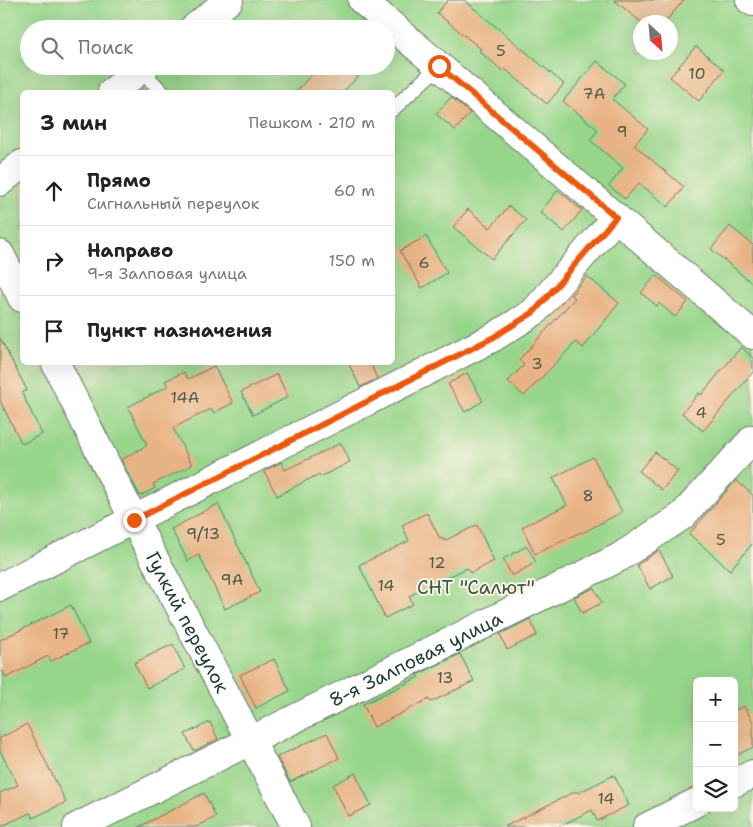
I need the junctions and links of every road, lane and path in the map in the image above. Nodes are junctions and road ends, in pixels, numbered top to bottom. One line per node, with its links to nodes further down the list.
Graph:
1 (229, 0): 3 (street)
2 (362, 0): 4 (street)
3 (203, 20)
4 (385, 20)
5 (395, 28): 6 (street)
6 (439, 66): 11 (lane); 14 (street)
7 (134, 75): 9 (street)
8 (149, 75): 10 (lane)
9 (115, 90)
10 (160, 90)
11 (395, 107)
12 (20, 166): 13 (street)
13 (0, 182)
14 (616, 217): 17 (street); 20 (street)
15 (0, 254): 16 (street)
16 (20, 294)
17 (753, 335)
18 (56, 365): 20 (street, Гулкий переулок)
19 (753, 438): 22 (street, 8-я Залповая улица)
20 (134, 520): 21 (street); 22 (street, Гулкий переулок)
21 (0, 587)
22 (250, 740): 26 (street, 8-я Залповая улица); 27 (street, Гулкий переулок)
23 (753, 774): 24 (street)
24 (738, 781)
25 (693, 804): 28 (street)
26 (78, 827)
27 (296, 827)
28 (647, 827)

